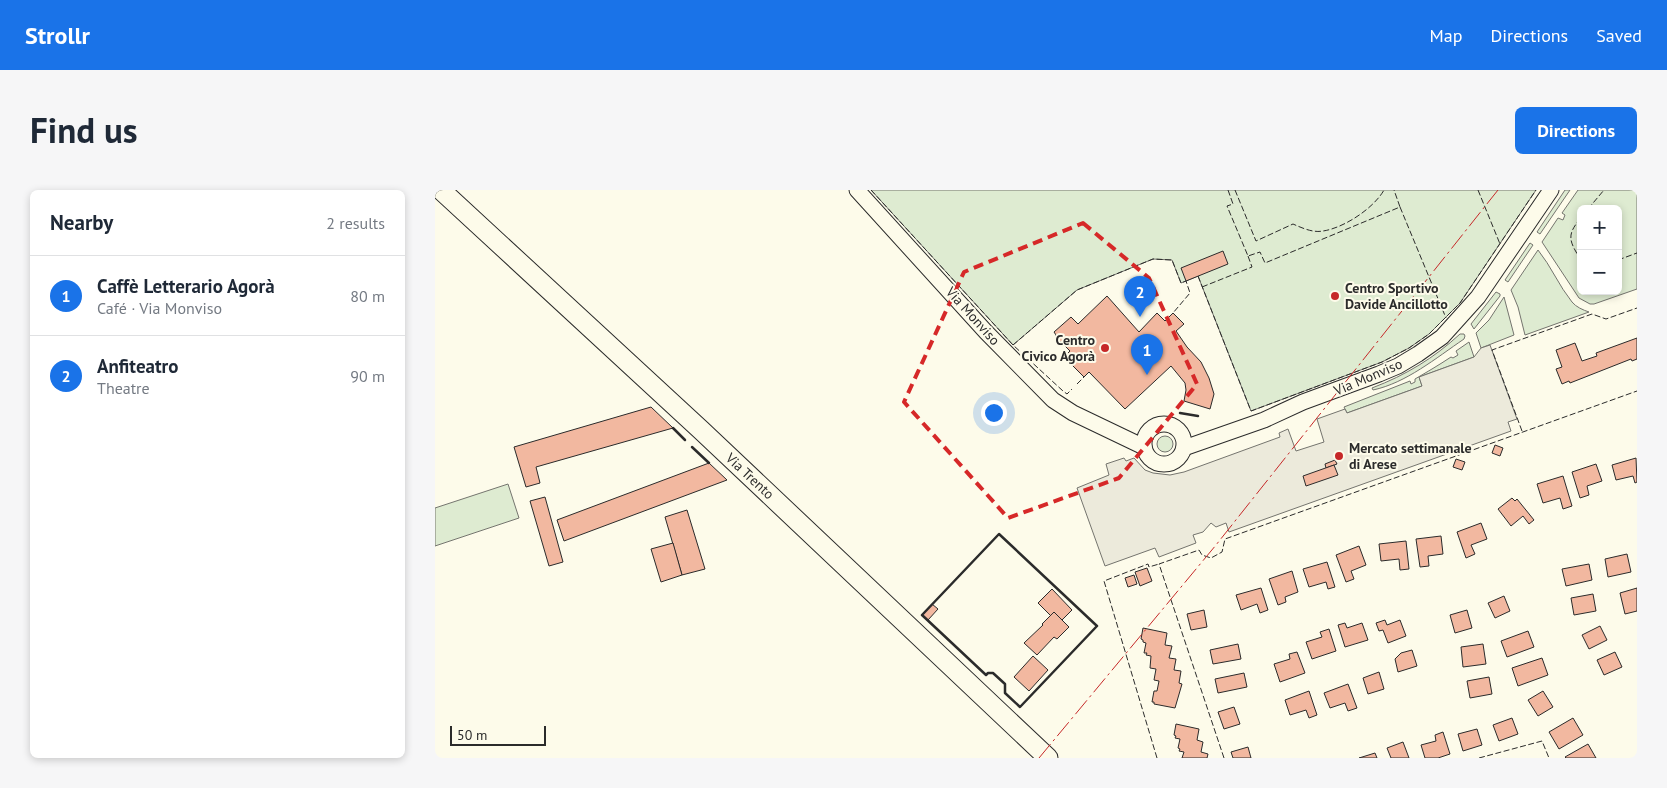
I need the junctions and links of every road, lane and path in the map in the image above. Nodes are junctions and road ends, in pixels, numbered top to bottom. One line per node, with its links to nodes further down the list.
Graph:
1 (857, 190): 4 (street, Via Monviso)
2 (1551, 190): 5 (street, Via Monviso)
3 (446, 192): 6 (main road, Via Trento)
4 (1144, 442): 5 (street); 5 (street)
5 (1184, 444)
6 (1048, 758)

